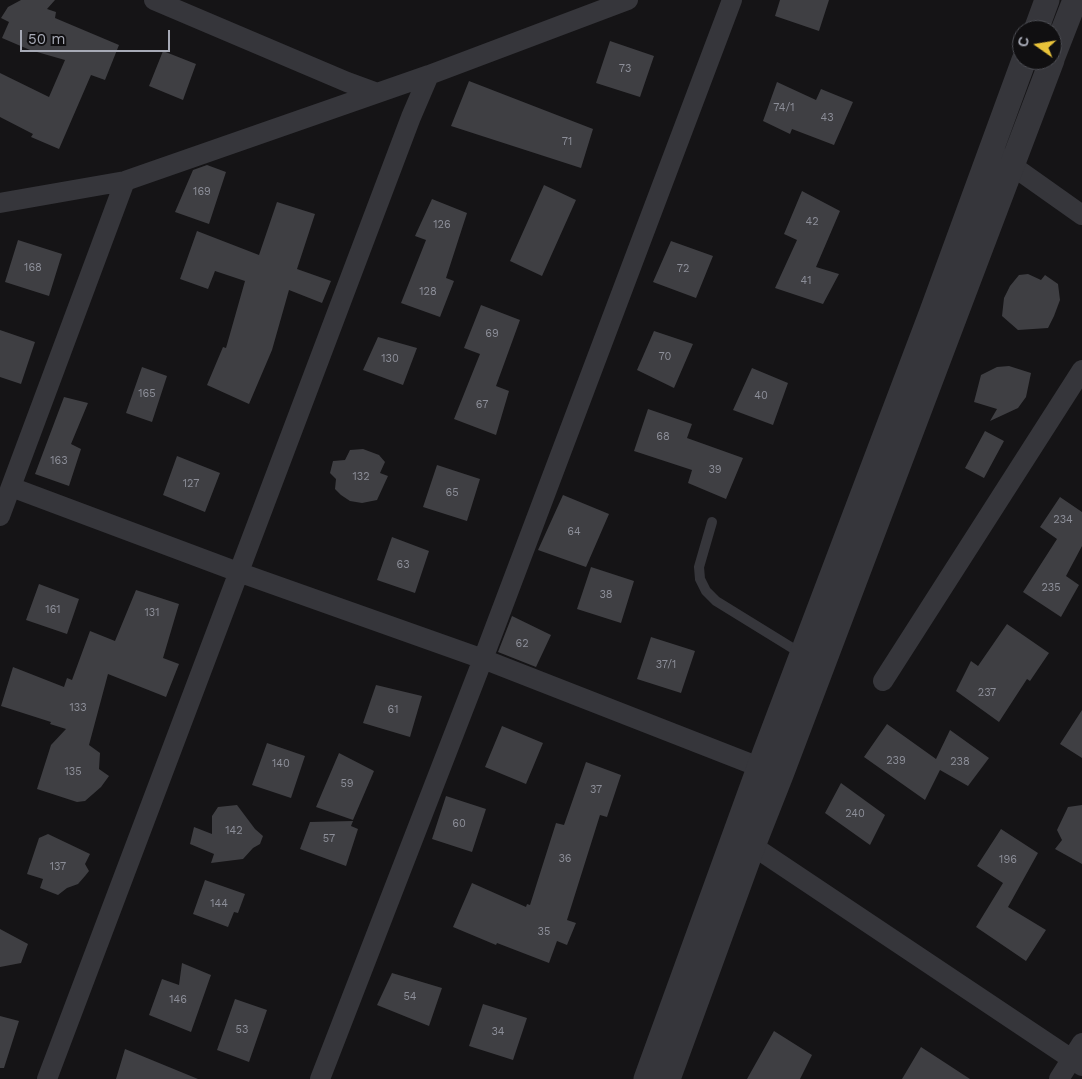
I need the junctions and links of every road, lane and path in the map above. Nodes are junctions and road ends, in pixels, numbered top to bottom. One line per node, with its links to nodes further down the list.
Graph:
1 (154, 0): 11 (street)
2 (628, 0): 10 (street)
3 (732, 0): 23 (street)
4 (1047, 0): 6 (street)
5 (1075, 0): 7 (street)
6 (1040, 20)
7 (1062, 33)
8 (1020, 70): 12 (street)
9 (1048, 70): 13 (street)
10 (429, 75): 11 (street); 21 (street)
11 (377, 93): 14 (street)
12 (991, 149): 13 (street); 22 (street)
13 (1011, 165): 16 (street); 25 (street)
14 (125, 181): 15 (street); 18 (street)
15 (0, 203)
16 (1082, 215)
17 (1082, 370): 24 (street)
18 (11, 487): 19 (street); 21 (street)
19 (0, 516)
20 (712, 522): 22 (lane)
21 (238, 572): 23 (street); 28 (street)
22 (802, 654): 25 (street)
23 (483, 659): 25 (street); 29 (street)
24 (883, 681)
25 (770, 771): 26 (street)
26 (744, 840): 27 (street); 30 (street); 31 (street)
27 (1078, 1056): 32 (street)
28 (47, 1079)
29 (320, 1079)
30 (646, 1079)
31 (668, 1079)
32 (1059, 1079)

